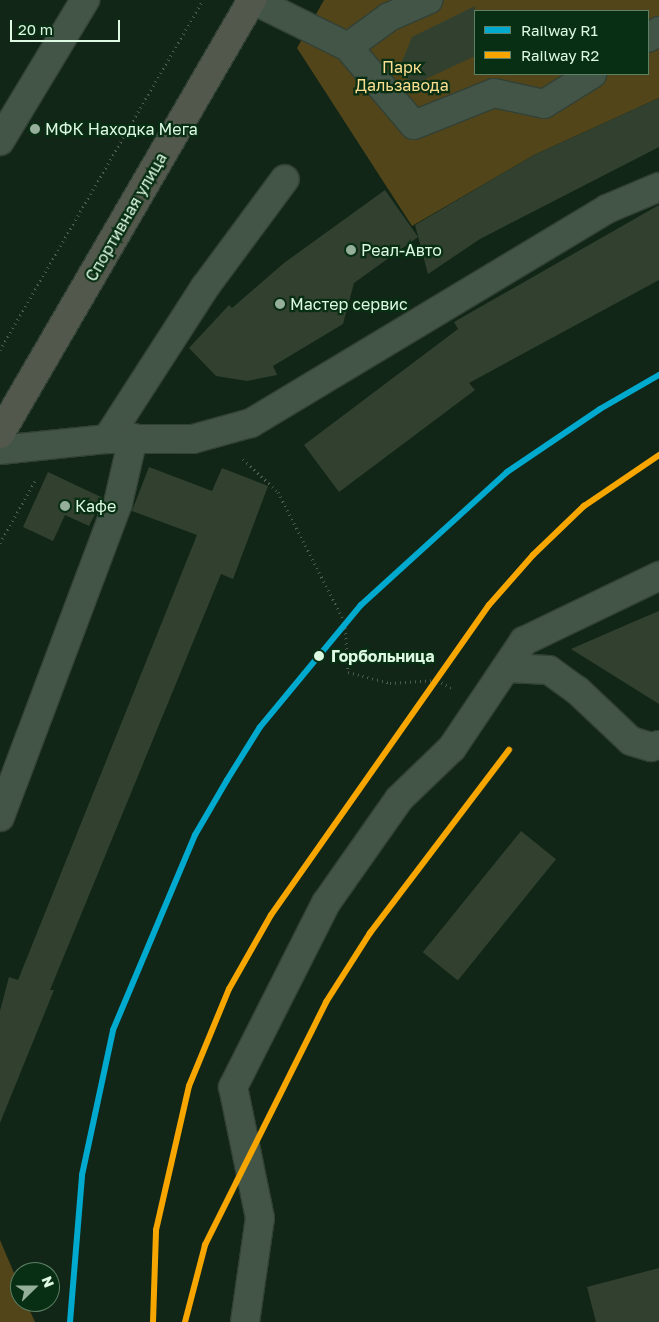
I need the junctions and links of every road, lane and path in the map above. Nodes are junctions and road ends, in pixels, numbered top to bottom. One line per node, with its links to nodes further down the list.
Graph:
1 (85, 0): 8 (street)
2 (203, 0): 11 (path)
3 (252, 0): 6 (street); 13 (main road, Спортивная улица)
4 (428, 0): 5 (street)
5 (394, 9): 6 (street)
6 (348, 47): 7 (street)
7 (590, 75)
8 (0, 141)
9 (285, 179): 14 (street)
10 (659, 187): 12 (street)
11 (0, 350)
12 (215, 433): 14 (street); 20 (path)
13 (0, 434)
14 (120, 438): 15 (street); 22 (street)
15 (56, 444): 16 (street); 17 (path)
16 (0, 450)
17 (0, 543)
18 (659, 576): 19 (street)
19 (507, 668): 20 (street); 21 (street)
20 (482, 706): 23 (street)
21 (659, 745)
22 (0, 817)
23 (244, 1322)

